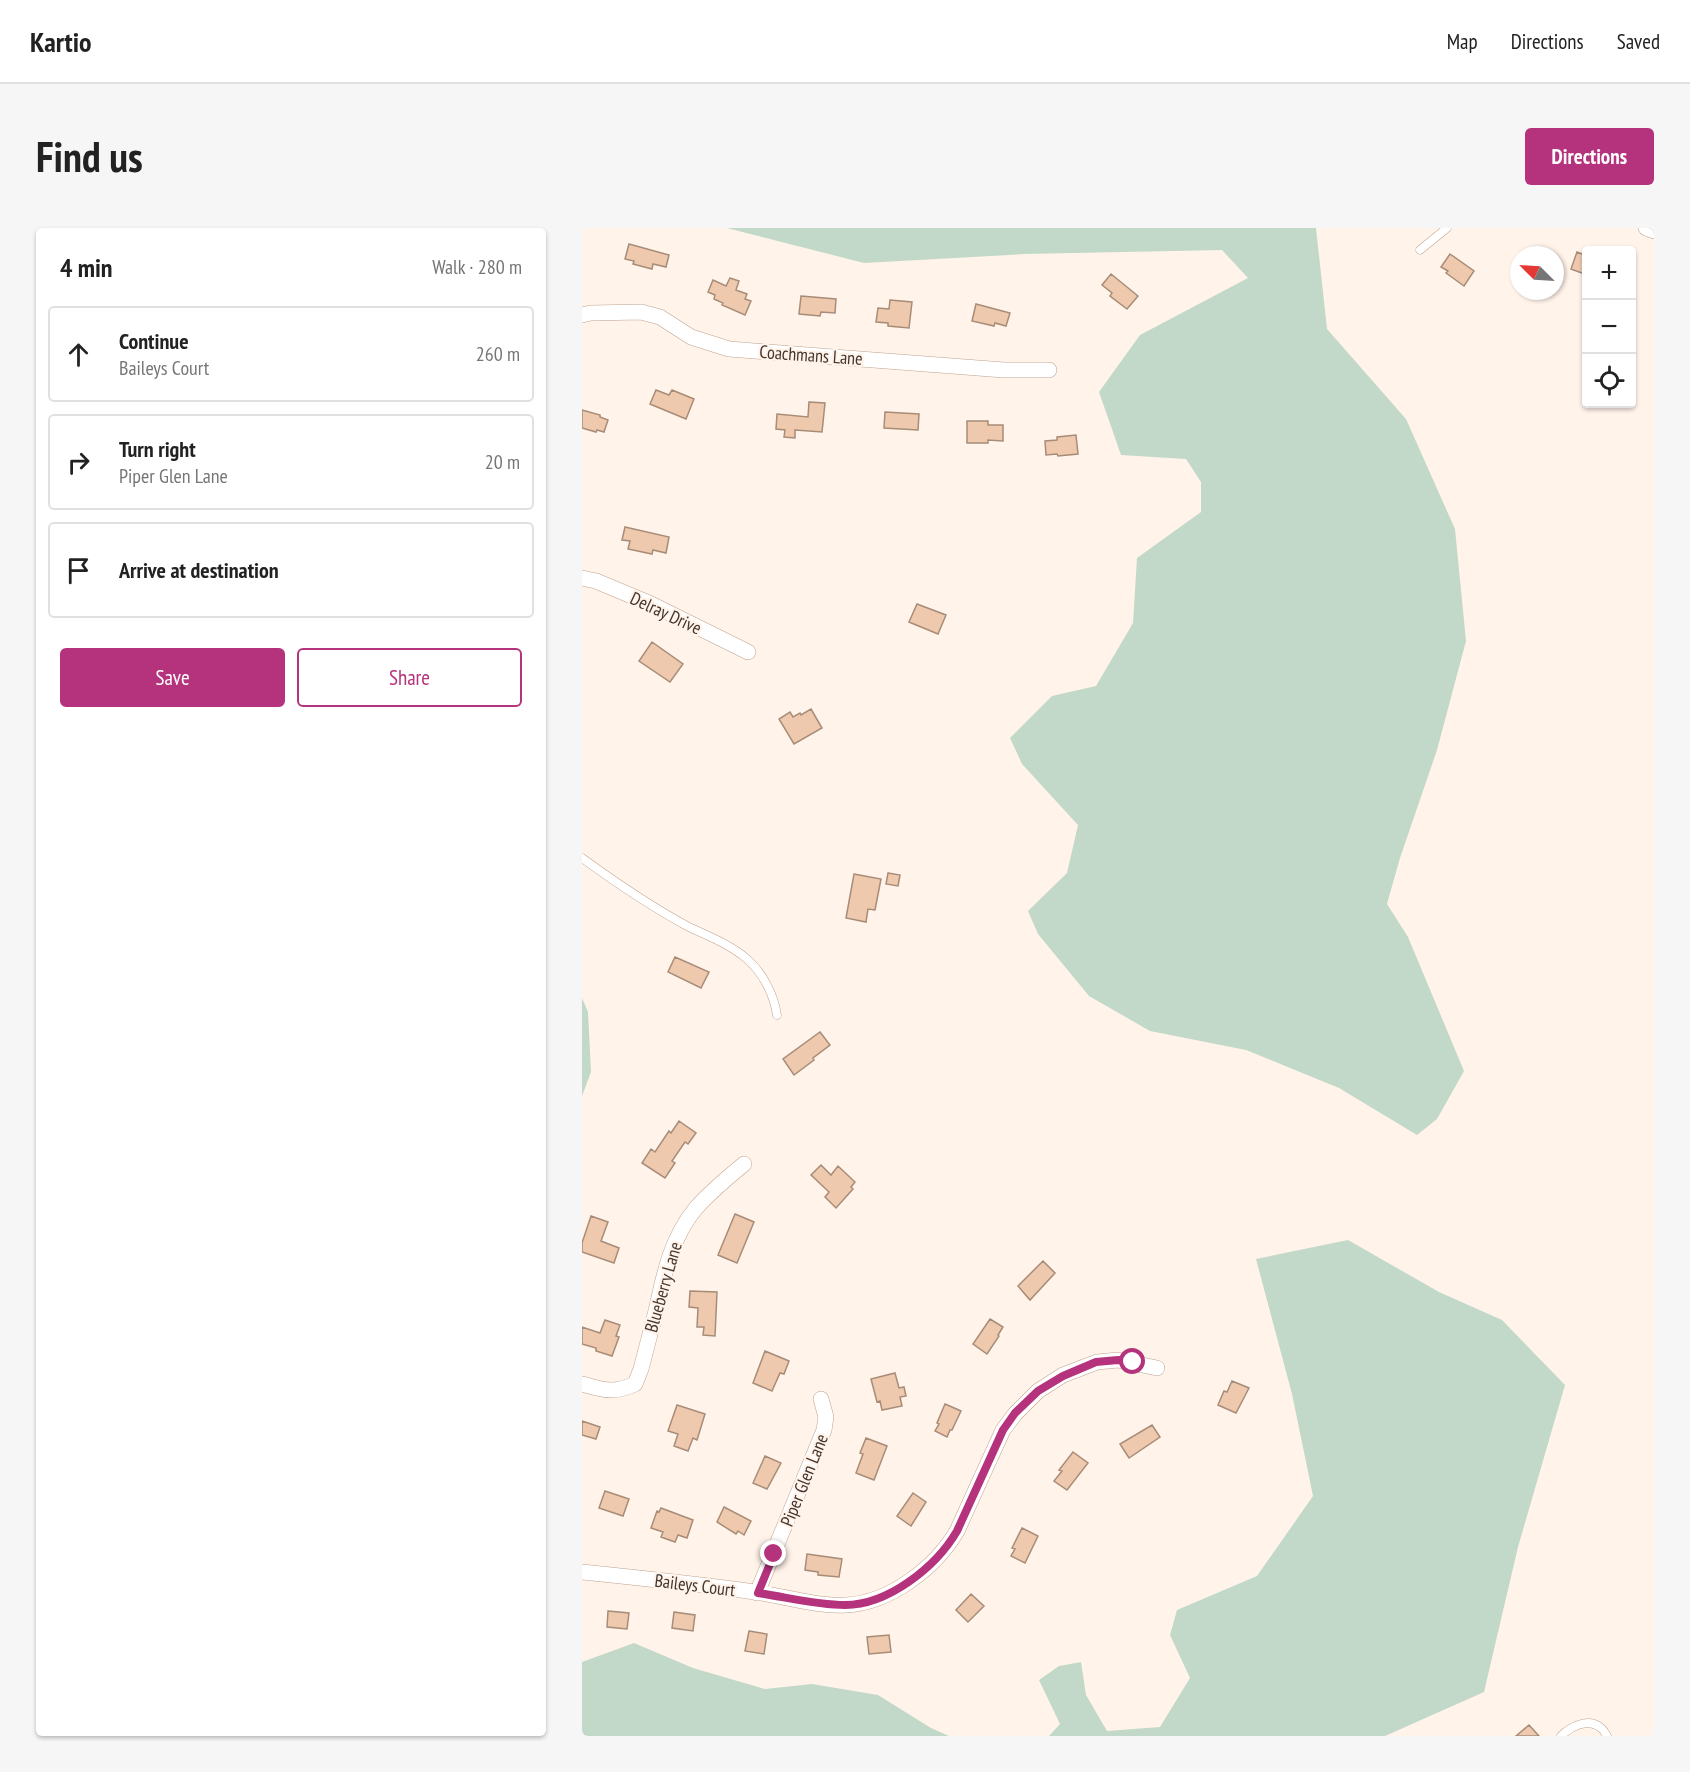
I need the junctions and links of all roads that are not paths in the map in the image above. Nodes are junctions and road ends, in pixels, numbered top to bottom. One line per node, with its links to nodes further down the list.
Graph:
1 (1447, 228): 4 (lane)
2 (1646, 228): 3 (street)
3 (1654, 231)
4 (1420, 250)
5 (582, 315): 6 (street, Coachmans Lane)
6 (1049, 370)
7 (582, 578): 8 (street, Delray Drive)
8 (748, 652)
9 (582, 858): 10 (lane)
10 (777, 1015)
11 (744, 1164): 13 (street, Blueberry Lane)
12 (1156, 1368): 16 (street, Baileys Court)
13 (582, 1384)
14 (821, 1399): 16 (street, Piper Glen Lane)
15 (582, 1572): 16 (street, Baileys Court)
16 (758, 1593)
17 (1560, 1736): 18 (lane)
18 (1607, 1736)

